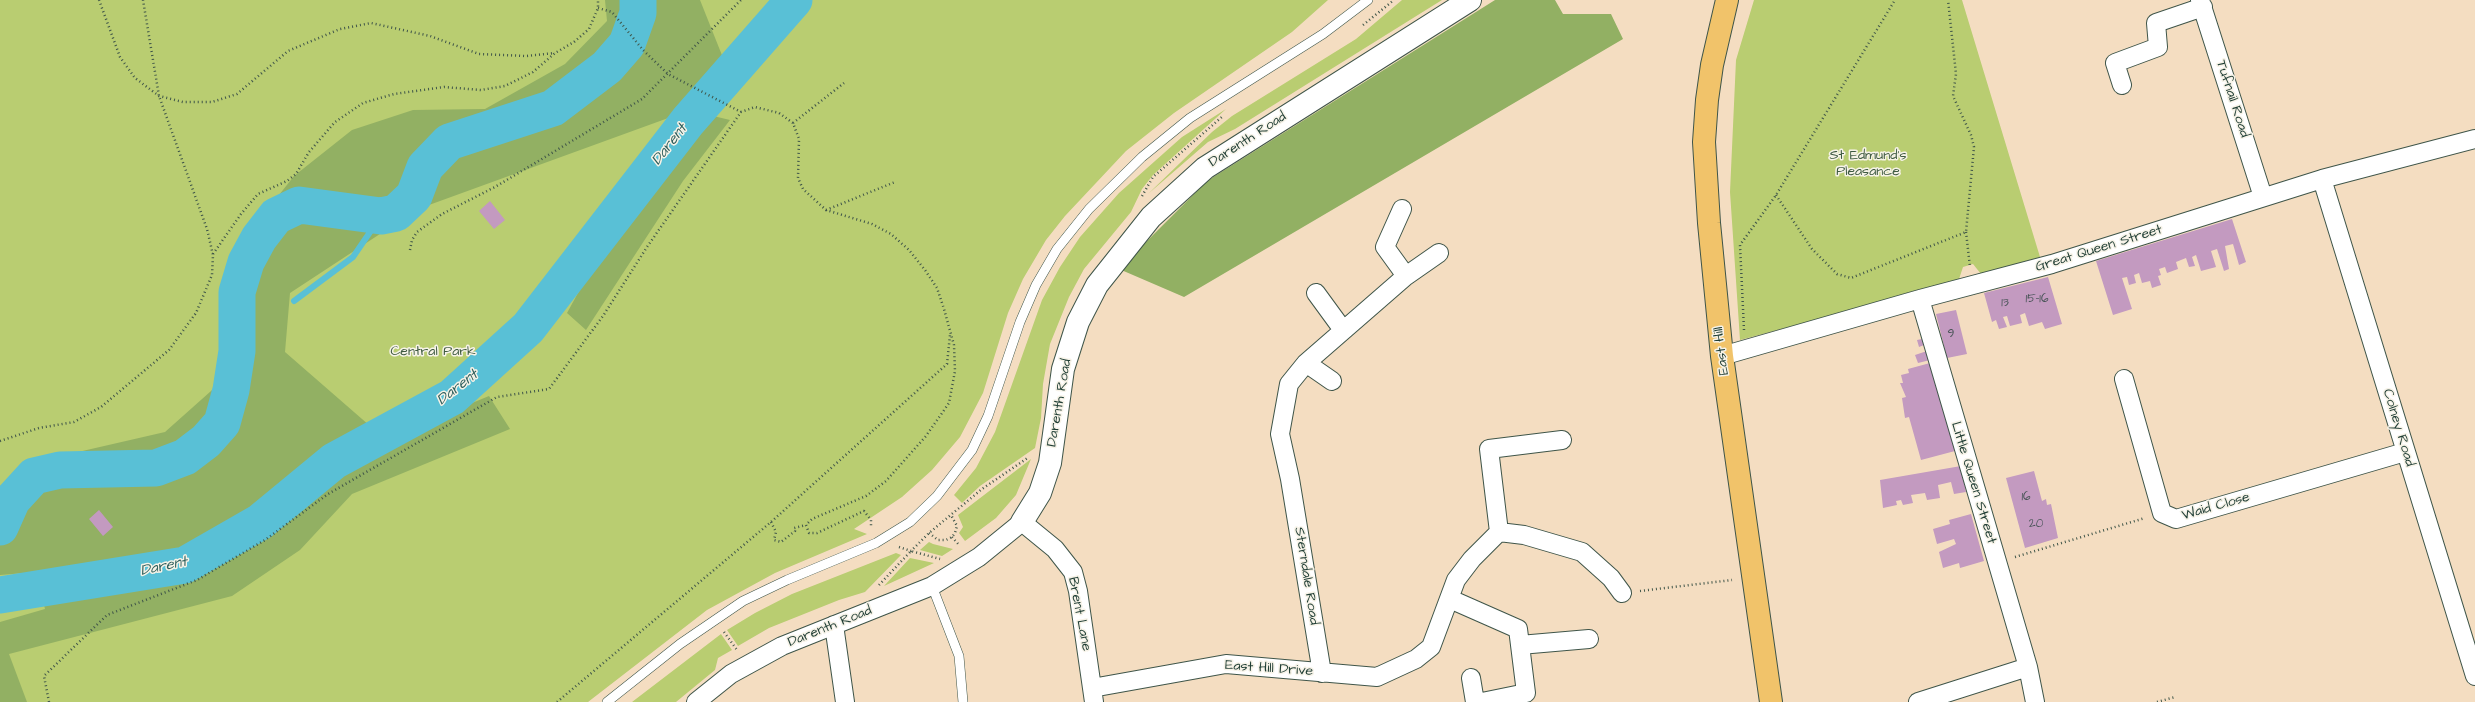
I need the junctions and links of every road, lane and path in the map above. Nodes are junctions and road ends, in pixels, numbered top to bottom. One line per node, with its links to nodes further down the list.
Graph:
1 (99, 0): 16 (path)
2 (143, 0): 16 (path)
3 (598, 0): 11 (path)
4 (741, 0): 13 (path)
5 (1368, 0): 80 (lane)
6 (1470, 0): 50 (street, Darenth Road)
7 (1727, 0): 39 (main road, East Hill)
8 (1895, 0): 23 (path)
9 (1948, 0): 28 (path)
10 (2201, 3): 15 (street); 24 (street, Tufnail Road)
11 (598, 8): 12 (path); 13 (path)
12 (555, 53): 16 (path); 31 (path)
13 (668, 74): 17 (path); 29 (path)
14 (844, 83): 19 (path)
15 (2122, 85)
16 (159, 96): 31 (path)
17 (741, 112): 19 (path); 78 (path)
18 (1224, 116): 25 (path)
19 (792, 123): 27 (path)
20 (2475, 139): 21 (street, Great Queen Street)
21 (2322, 180): 24 (street, Great Queen Street); 45 (street, Colney Road)
22 (896, 182): 27 (path)
23 (1776, 195): 28 (path); 37 (path)
24 (2263, 197): 35 (street, Great Queen Street)
25 (1141, 200)
26 (1402, 209): 33 (street)
27 (826, 210): 38 (path)
28 (1966, 232): 32 (path)
29 (410, 250)
30 (1439, 253): 33 (street, Sterndale Road)
31 (213, 255): 44 (path)
32 (1970, 275)
33 (1406, 276): 36 (street, Sterndale Road)
34 (1316, 293): 36 (street)
35 (1920, 299): 39 (street, Great Queen Street); 60 (street, Little Queen Street)
36 (1343, 330): 40 (street, Sterndale Road)
37 (1744, 332)
38 (950, 333): 49 (path); 51 (path)
39 (1722, 356): 61 (main road, East Hill)
40 (1306, 363): 42 (street); 72 (street, Sterndale Road)
41 (2124, 379): 47 (street, Waid Close)
42 (1332, 381)
43 (1562, 440): 53 (street)
44 (0, 441)
45 (2405, 452): 47 (street, Waid Close); 73 (street, Colney Road)
46 (1031, 455): 48 (path)
47 (2162, 513): 60 (path)
48 (951, 515): 54 (path); 55 (path)
49 (771, 522): 51 (path); 79 (path)
50 (1022, 522): 62 (street, Darenth Road); 75 (street, Brent Lane)
51 (806, 525): 52 (path)
52 (870, 528)
53 (1499, 532): 63 (street); 64 (street)
54 (929, 533): 55 (path); 58 (path)
55 (952, 537): 57 (path)
56 (896, 546): 58 (path)
57 (962, 548)
58 (912, 551): 59 (path); 65 (path)
59 (944, 560)
60 (1997, 562): 71 (street, Little Queen Street)
61 (1753, 577): 63 (path); 86 (main road, East Hill)
62 (932, 586): 65 (street, Darenth Road); 83 (lane)
63 (1622, 593)
64 (1450, 599): 69 (street); 72 (street, East Hill Drive)
65 (860, 614): 66 (street, Darenth Road)
66 (834, 625): 81 (street, Darenth Road); 82 (street)
67 (722, 630): 70 (path)
68 (1589, 639): 69 (street)
69 (1520, 645): 85 (street)
70 (738, 650)
71 (2028, 667): 77 (street); 88 (street, Little Queen Street)
72 (1322, 673): 75 (street, East Hill Drive)
73 (2475, 676)
74 (1471, 678): 84 (street)
75 (1093, 695)
76 (2174, 697): 89 (path)
77 (1945, 698): 87 (street)
78 (49, 702)
79 (557, 702)
80 (607, 702)
81 (696, 702)
82 (845, 702)
83 (963, 702)
84 (1475, 702)
85 (1482, 702)
86 (1771, 702)
87 (1918, 702)
88 (2035, 702)
89 (2157, 702)

